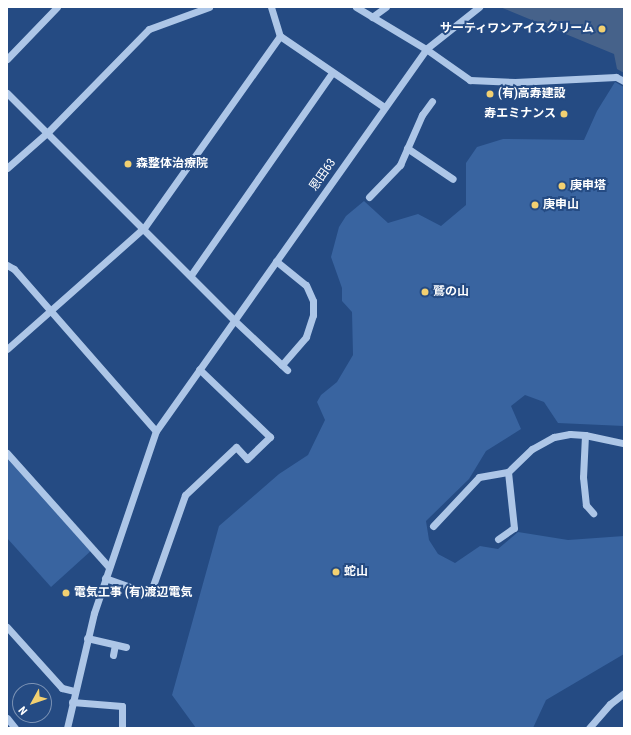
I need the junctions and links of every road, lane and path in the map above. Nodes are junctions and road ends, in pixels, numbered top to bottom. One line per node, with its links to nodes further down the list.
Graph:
1 (57, 7): 10 (street)
2 (209, 7): 16 (street)
3 (271, 7): 8 (street)
4 (356, 7): 7 (street)
5 (386, 7): 7 (street)
6 (479, 7): 9 (street, 恩田63 / 恩田63)
7 (372, 17): 9 (street)
8 (280, 36): 11 (street); 21 (street)
9 (426, 49): 12 (street); 15 (street, 恩田63 / 恩田63)
10 (7, 59)
11 (332, 73): 15 (street); 24 (street)
12 (624, 81)
13 (7, 93): 16 (street)
14 (432, 101): 17 (street)
15 (384, 107): 22 (street, 恩田63 / 恩田63)
16 (48, 132): 18 (street); 21 (street)
17 (408, 148): 19 (street); 20 (street)
18 (7, 168)
19 (453, 180)
20 (369, 197)
21 (144, 228): 24 (street); 25 (street)
22 (276, 261): 26 (street, 恩田63 / 恩田63); 26 (street)
23 (7, 265): 25 (street)
24 (191, 275): 26 (street)
25 (50, 310): 27 (street); 29 (street)
26 (234, 320): 28 (street, 恩田63 / 恩田63)
27 (7, 349)
28 (199, 369): 29 (street, 恩田63); 38 (street)
29 (156, 431): 37 (street, 恩田63)
30 (585, 435): 31 (street); 33 (street); 34 (street)
31 (624, 443)
32 (7, 453): 37 (street)
33 (508, 472): 35 (street); 36 (street)
34 (593, 513)
35 (433, 526)
36 (498, 539)
37 (109, 567): 38 (street, 恩田63)
38 (105, 578): 40 (street, 恩田63)
39 (7, 627): 44 (street)
40 (87, 638): 41 (street); 44 (street, 恩田63)
41 (116, 645): 42 (street); 43 (street)
42 (126, 647)
43 (113, 655)
44 (74, 691): 46 (street, 恩田63)
45 (624, 693): 51 (street)
46 (72, 702): 49 (street, 恩田63); 50 (street)
47 (7, 718): 48 (street)
48 (16, 728)
49 (66, 728)
50 (122, 728)
51 (589, 728)

